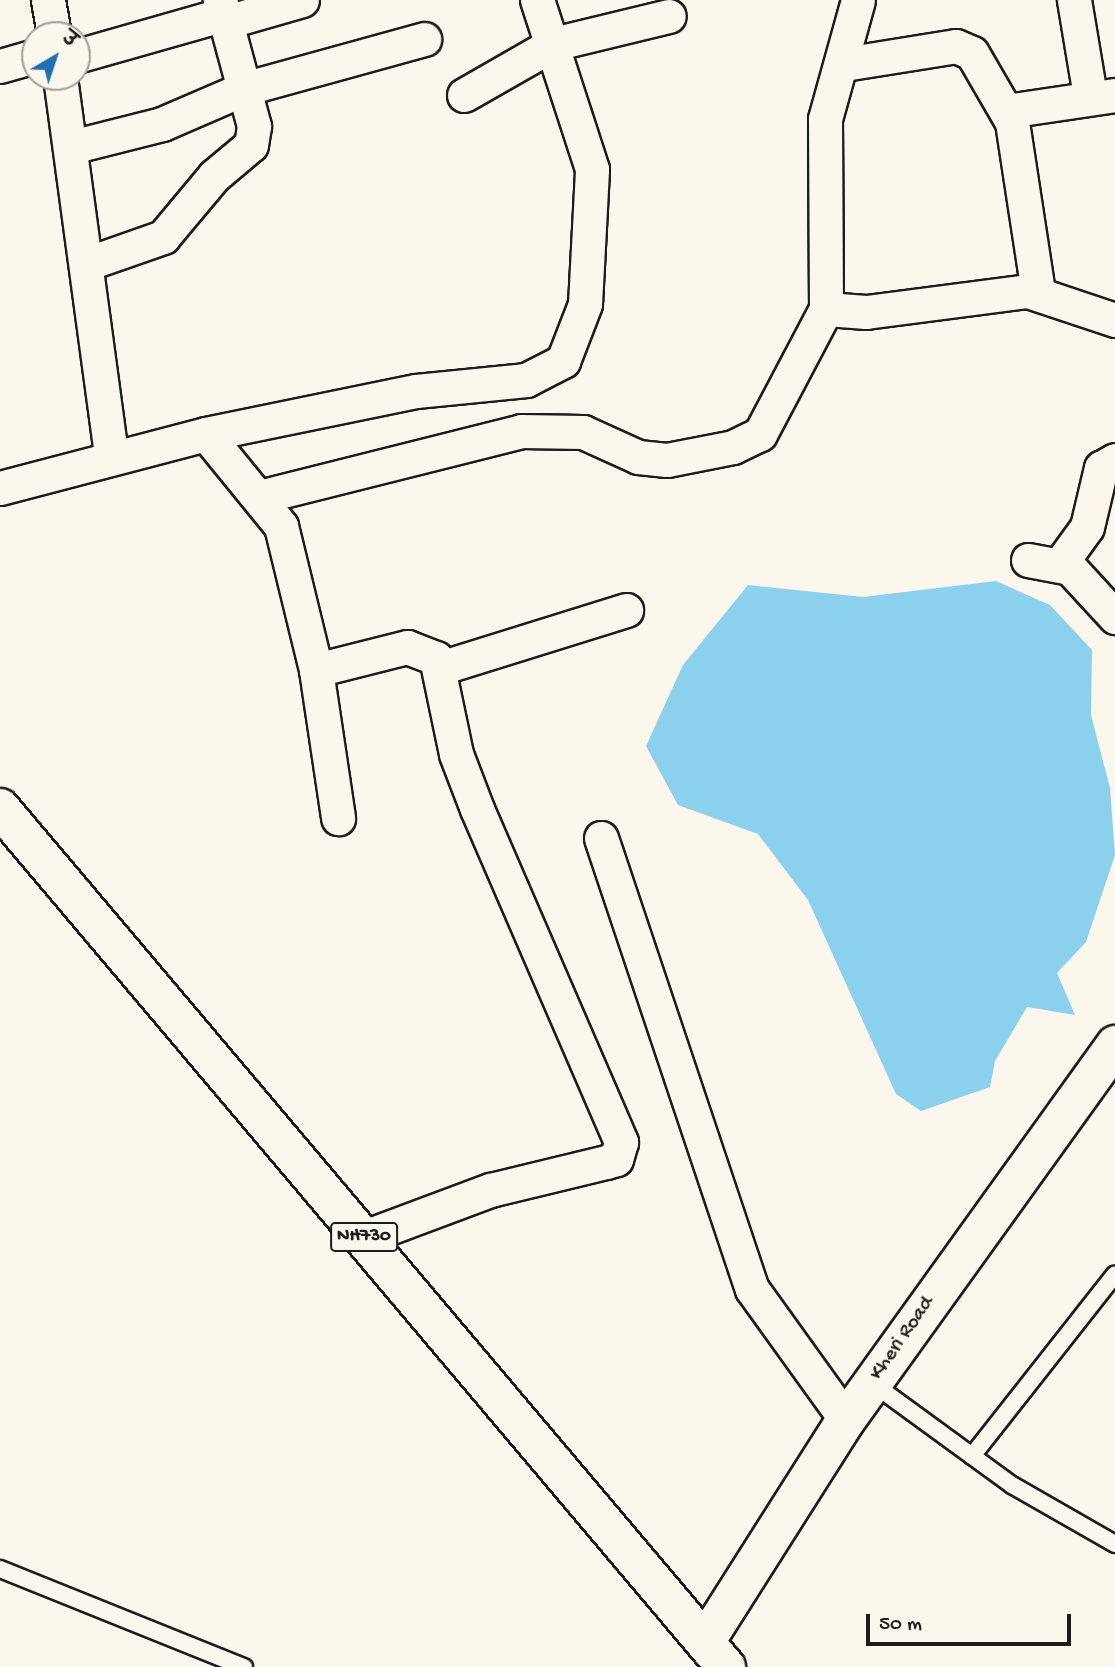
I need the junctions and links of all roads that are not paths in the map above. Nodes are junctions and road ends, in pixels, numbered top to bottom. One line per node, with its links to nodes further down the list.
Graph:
1 (48, 0): 8 (street)
2 (302, 0): 6 (street)
3 (537, 0): 10 (street)
4 (858, 0): 13 (street)
5 (1074, 0): 18 (street)
6 (224, 12): 11 (street); 15 (street)
7 (670, 16): 10 (street)
8 (52, 21)
9 (425, 39): 15 (street)
10 (553, 44): 17 (street); 25 (street)
11 (91, 52)
12 (21, 60): 14 (street)
13 (844, 64): 19 (street); 23 (street)
14 (0, 66)
15 (243, 89): 20 (street); 21 (street)
16 (62, 91): 20 (street)
17 (464, 95)
18 (1102, 96): 19 (street)
19 (1007, 111): 22 (street)
20 (71, 147): 21 (street)
21 (86, 264): 26 (street)
22 (1038, 292): 23 (street); 24 (street)
23 (826, 309): 29 (street)
24 (1115, 320)
25 (206, 434): 26 (street); 29 (street)
26 (111, 455): 28 (street)
27 (1115, 460): 31 (street)
28 (0, 488)
29 (263, 496): 33 (street)
30 (626, 610): 32 (street)
31 (1115, 617)
32 (440, 668): 33 (street); 38 (street)
33 (316, 670): 35 (street)
34 (0, 808): 38 (main road, NH730)
35 (338, 818)
36 (601, 838): 41 (street)
37 (1115, 1045): 40 (main road, Kheri Road)
38 (364, 1237): 45 (main road, NH730)
39 (1115, 1274): 42 (lane)
40 (872, 1383): 41 (main road, Kheri Road); 42 (lane)
41 (846, 1420): 45 (main road, Kheri Road)
42 (972, 1456): 43 (lane)
43 (1115, 1544)
44 (0, 1569): 46 (lane)
45 (708, 1659)
46 (244, 1667)

